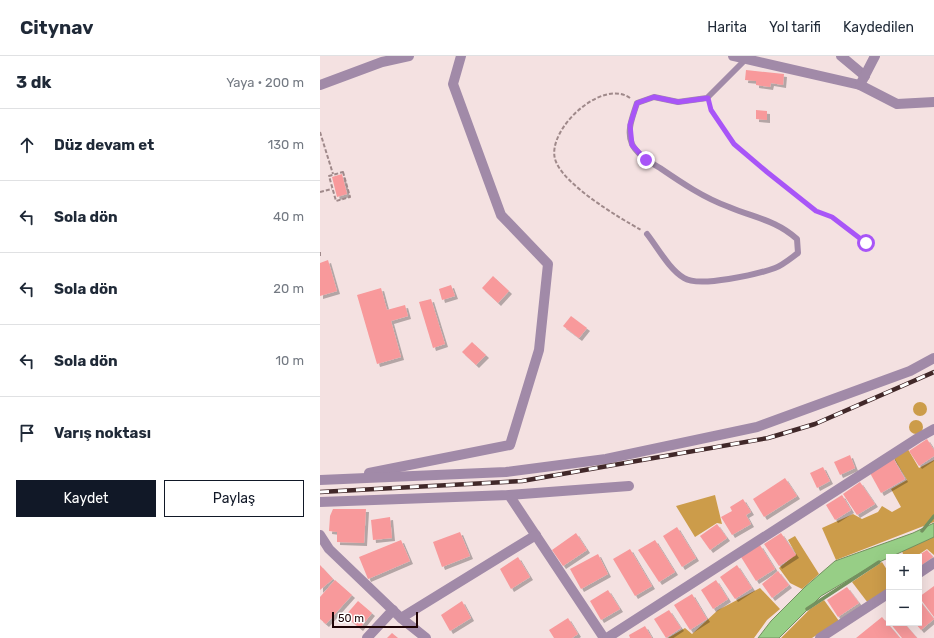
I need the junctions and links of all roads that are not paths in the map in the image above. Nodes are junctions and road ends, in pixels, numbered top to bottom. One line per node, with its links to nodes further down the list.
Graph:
1 (409, 56): 8 (street)
2 (461, 56): 14 (street)
3 (733, 56): 6 (street)
4 (841, 56): 7 (street)
5 (875, 56): 7 (street)
6 (746, 60): 7 (street); 10 (lane)
7 (863, 80): 9 (street)
8 (320, 85)
9 (934, 102)
10 (647, 234)
11 (934, 358): 14 (street)
12 (934, 429): 27 (street)
13 (320, 480): 14 (street)
14 (336, 480)
15 (629, 486): 16 (street)
16 (509, 495): 17 (street); 19 (street)
17 (320, 502)
18 (320, 535): 23 (street)
19 (536, 535): 24 (street); 27 (street)
20 (934, 563): 21 (street)
21 (922, 571)
22 (886, 595): 28 (street)
23 (393, 610): 24 (street); 25 (street)
24 (402, 618): 26 (street)
25 (367, 638)
26 (426, 638)
27 (605, 638)
28 (820, 638)

